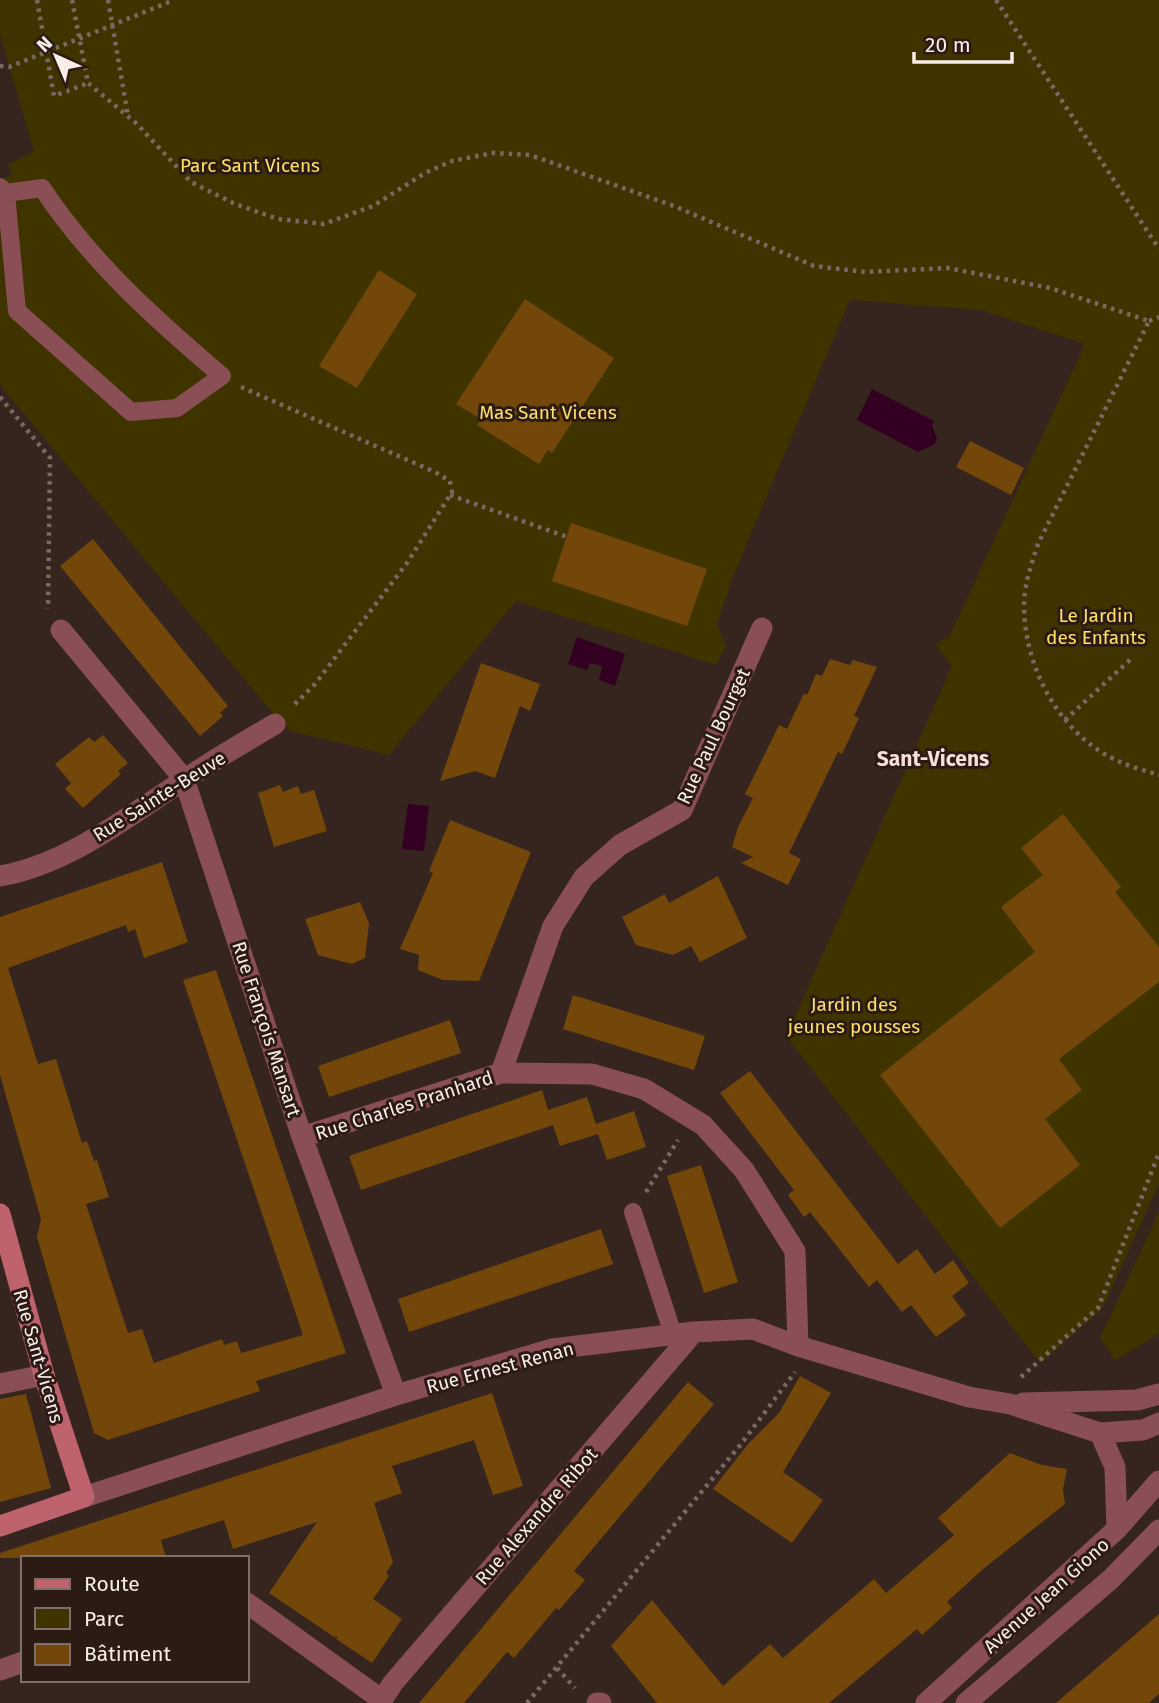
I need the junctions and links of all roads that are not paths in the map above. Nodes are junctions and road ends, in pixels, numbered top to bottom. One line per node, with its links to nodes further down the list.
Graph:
1 (3, 190): 1 (lane)
2 (762, 628): 7 (street, Rue Paul Bourget)
3 (61, 630): 5 (street)
4 (275, 724): 5 (street, Rue Sainte-Beuve)
5 (184, 779): 6 (street, Rue Sainte-Beuve); 8 (street, Rue François Mansart)
6 (0, 876)
7 (501, 1073): 8 (street, Rue Charles Pranhard); 13 (street, Rue Charles Pranhard)
8 (302, 1137): 17 (street, Rue François Mansart)
9 (633, 1212): 12 (lane)
10 (0, 1214): 11 (main road, Rue Sant-Vicens)
11 (5, 1257): 14 (main road, Rue Sant-Vicens)
12 (684, 1333): 13 (street, Rue Ernest Renan); 17 (street, Rue Ernest Renan); 29 (street, Rue Alexandre Ribot)
13 (797, 1346): 18 (street, Rue Ernest Renan)
14 (44, 1375): 15 (street); 22 (main road, Rue Sant-Vicens)
15 (0, 1384)
16 (1159, 1394): 18 (street, Rue Ernest Renan)
17 (396, 1395): 22 (street, Rue Ernest Renan)
18 (1002, 1403): 20 (street, Rue Ernest Renan)
19 (1159, 1423): 20 (street, Rue Ernest Renan)
20 (1100, 1433): 24 (street)
21 (1159, 1481): 24 (street, Avenue Jean Giono)
22 (84, 1497): 23 (main road, Rue Ernest Renan)
23 (0, 1526)
24 (1117, 1529): 30 (street, Avenue Jean Giono)
25 (1159, 1530): 31 (street, Avenue Jean Giono)
26 (248, 1604): 29 (street)
27 (21, 1663): 28 (street)
28 (0, 1670)
29 (381, 1701)
30 (926, 1703)
31 (966, 1703)

